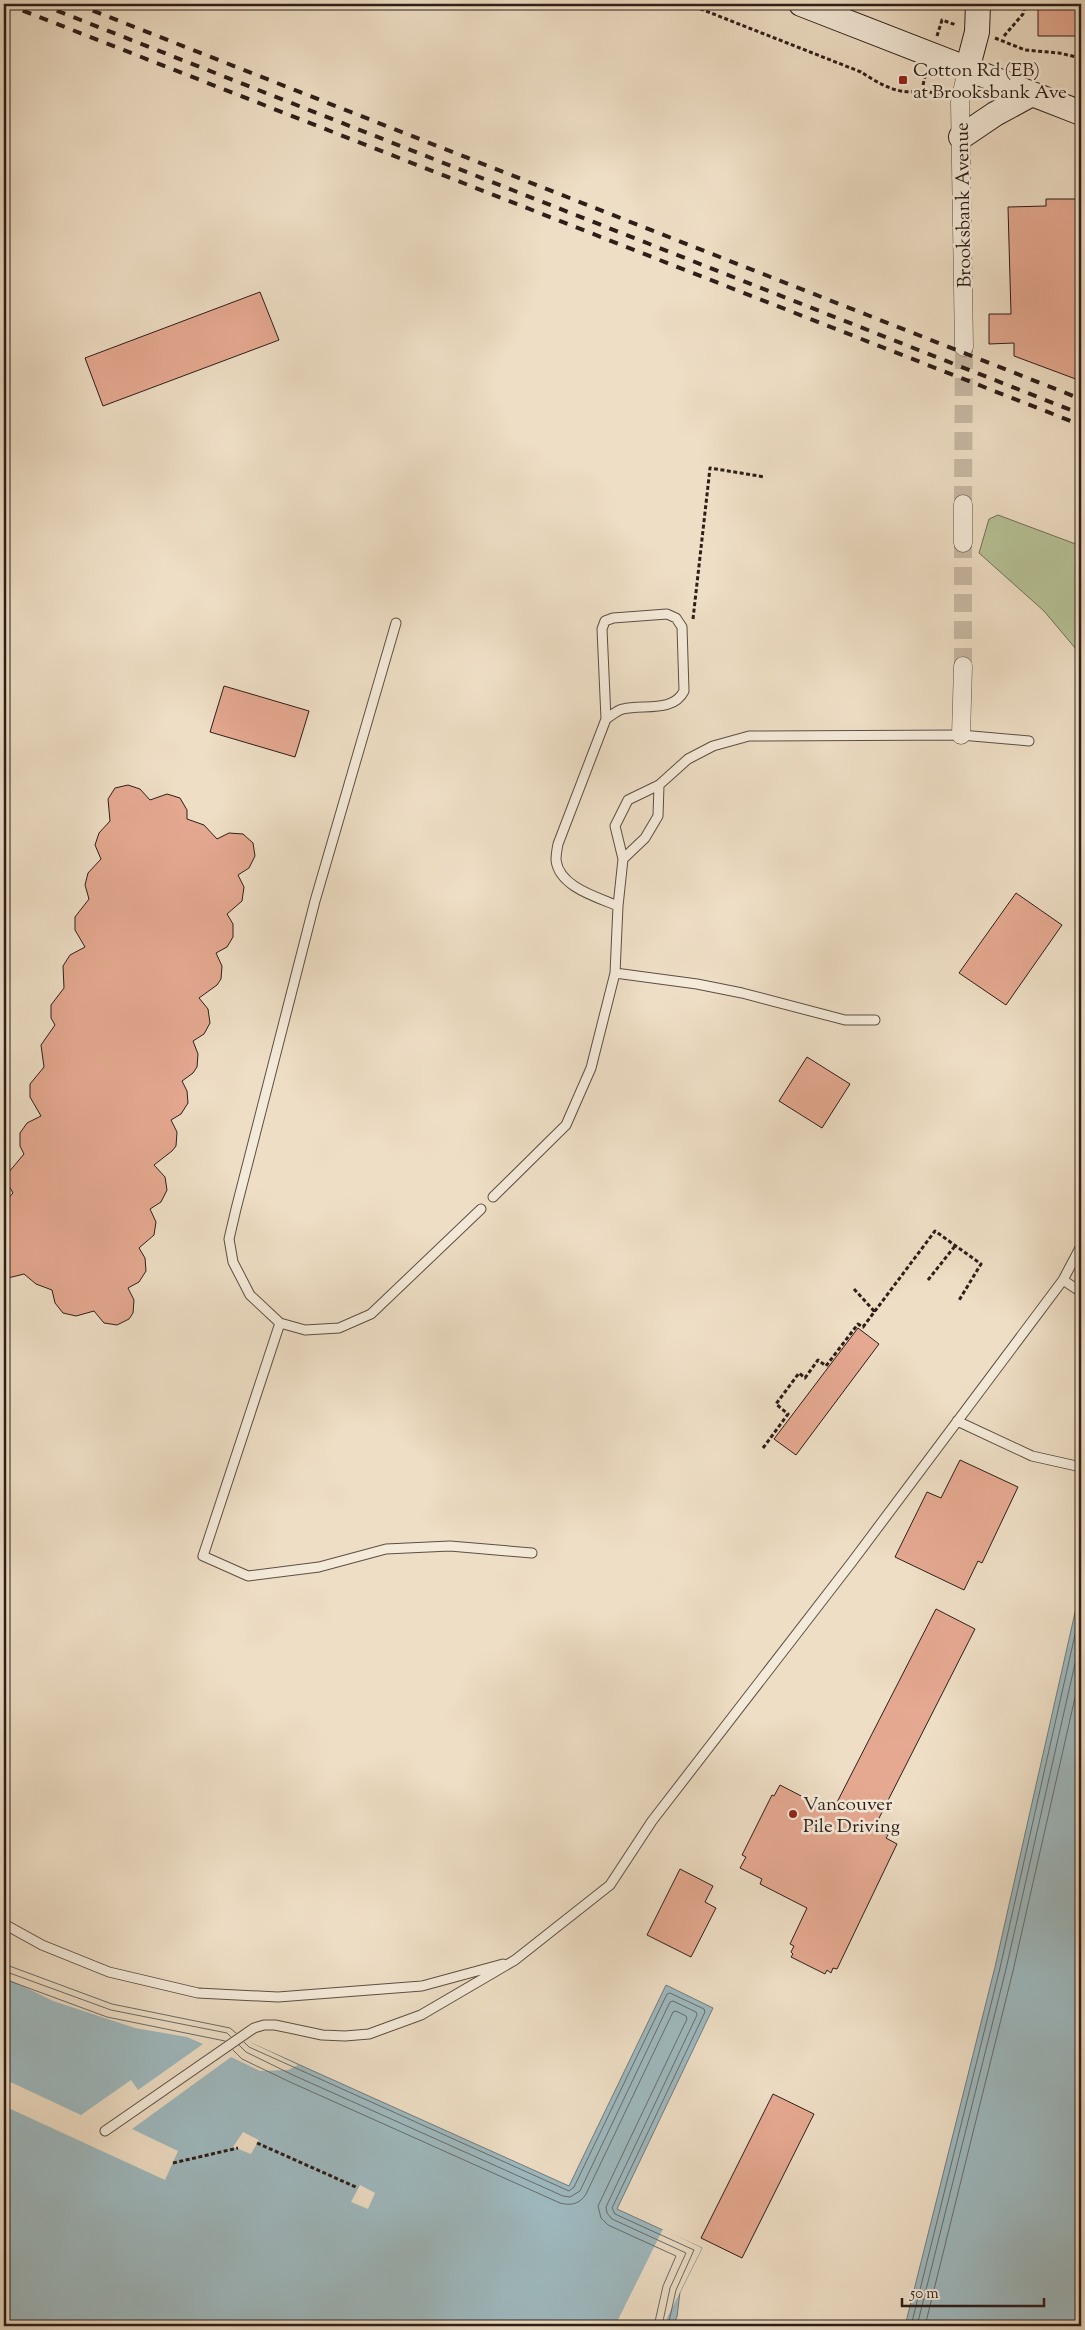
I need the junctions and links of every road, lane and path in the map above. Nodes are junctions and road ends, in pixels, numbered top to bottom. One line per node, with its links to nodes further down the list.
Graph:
1 (688, 4): 9 (path)
2 (801, 4): 8 (main road)
3 (978, 4): 8 (main road, Brooksbank Avenue)
4 (1025, 4): 5 (path)
5 (1004, 36)
6 (1001, 40): 7 (path)
7 (1081, 58)
8 (967, 70): 10 (main road); 12 (street, Brooksbank Avenue)
9 (935, 93)
10 (1030, 94): 11 (main road); 12 (main road)
11 (1081, 113)
12 (961, 137): 13 (street, Brooksbank Avenue)
13 (964, 347)
14 (764, 477): 17 (path)
15 (963, 504): 16 (street)
16 (963, 543)
17 (693, 622)
18 (396, 623): 38 (lane)
19 (963, 666): 21 (street)
20 (606, 719): 20 (lane); 25 (lane)
21 (961, 735): 22 (lane); 23 (lane)
22 (1028, 741)
23 (659, 784): 24 (lane); 24 (lane)
24 (623, 859): 25 (lane)
25 (618, 906): 26 (lane)
26 (615, 973): 27 (lane); 28 (lane)
27 (875, 1020)
28 (493, 1197)
29 (481, 1209): 38 (lane)
30 (955, 1246): 32 (path); 36 (path); 37 (path)
31 (1081, 1246): 33 (lane)
32 (928, 1280)
33 (1063, 1280): 35 (lane); 39 (lane)
34 (854, 1289): 37 (path)
35 (1081, 1292)
36 (958, 1302)
37 (875, 1312): 40 (path)
38 (280, 1323): 42 (lane)
39 (957, 1421): 41 (lane); 44 (lane)
40 (763, 1448)
41 (1081, 1468)
42 (532, 1553)
43 (4, 1924): 44 (lane)
44 (515, 1960): 45 (lane)
45 (105, 2131)
46 (257, 2143): 49 (path)
47 (238, 2148): 48 (path)
48 (173, 2163)
49 (358, 2188)

